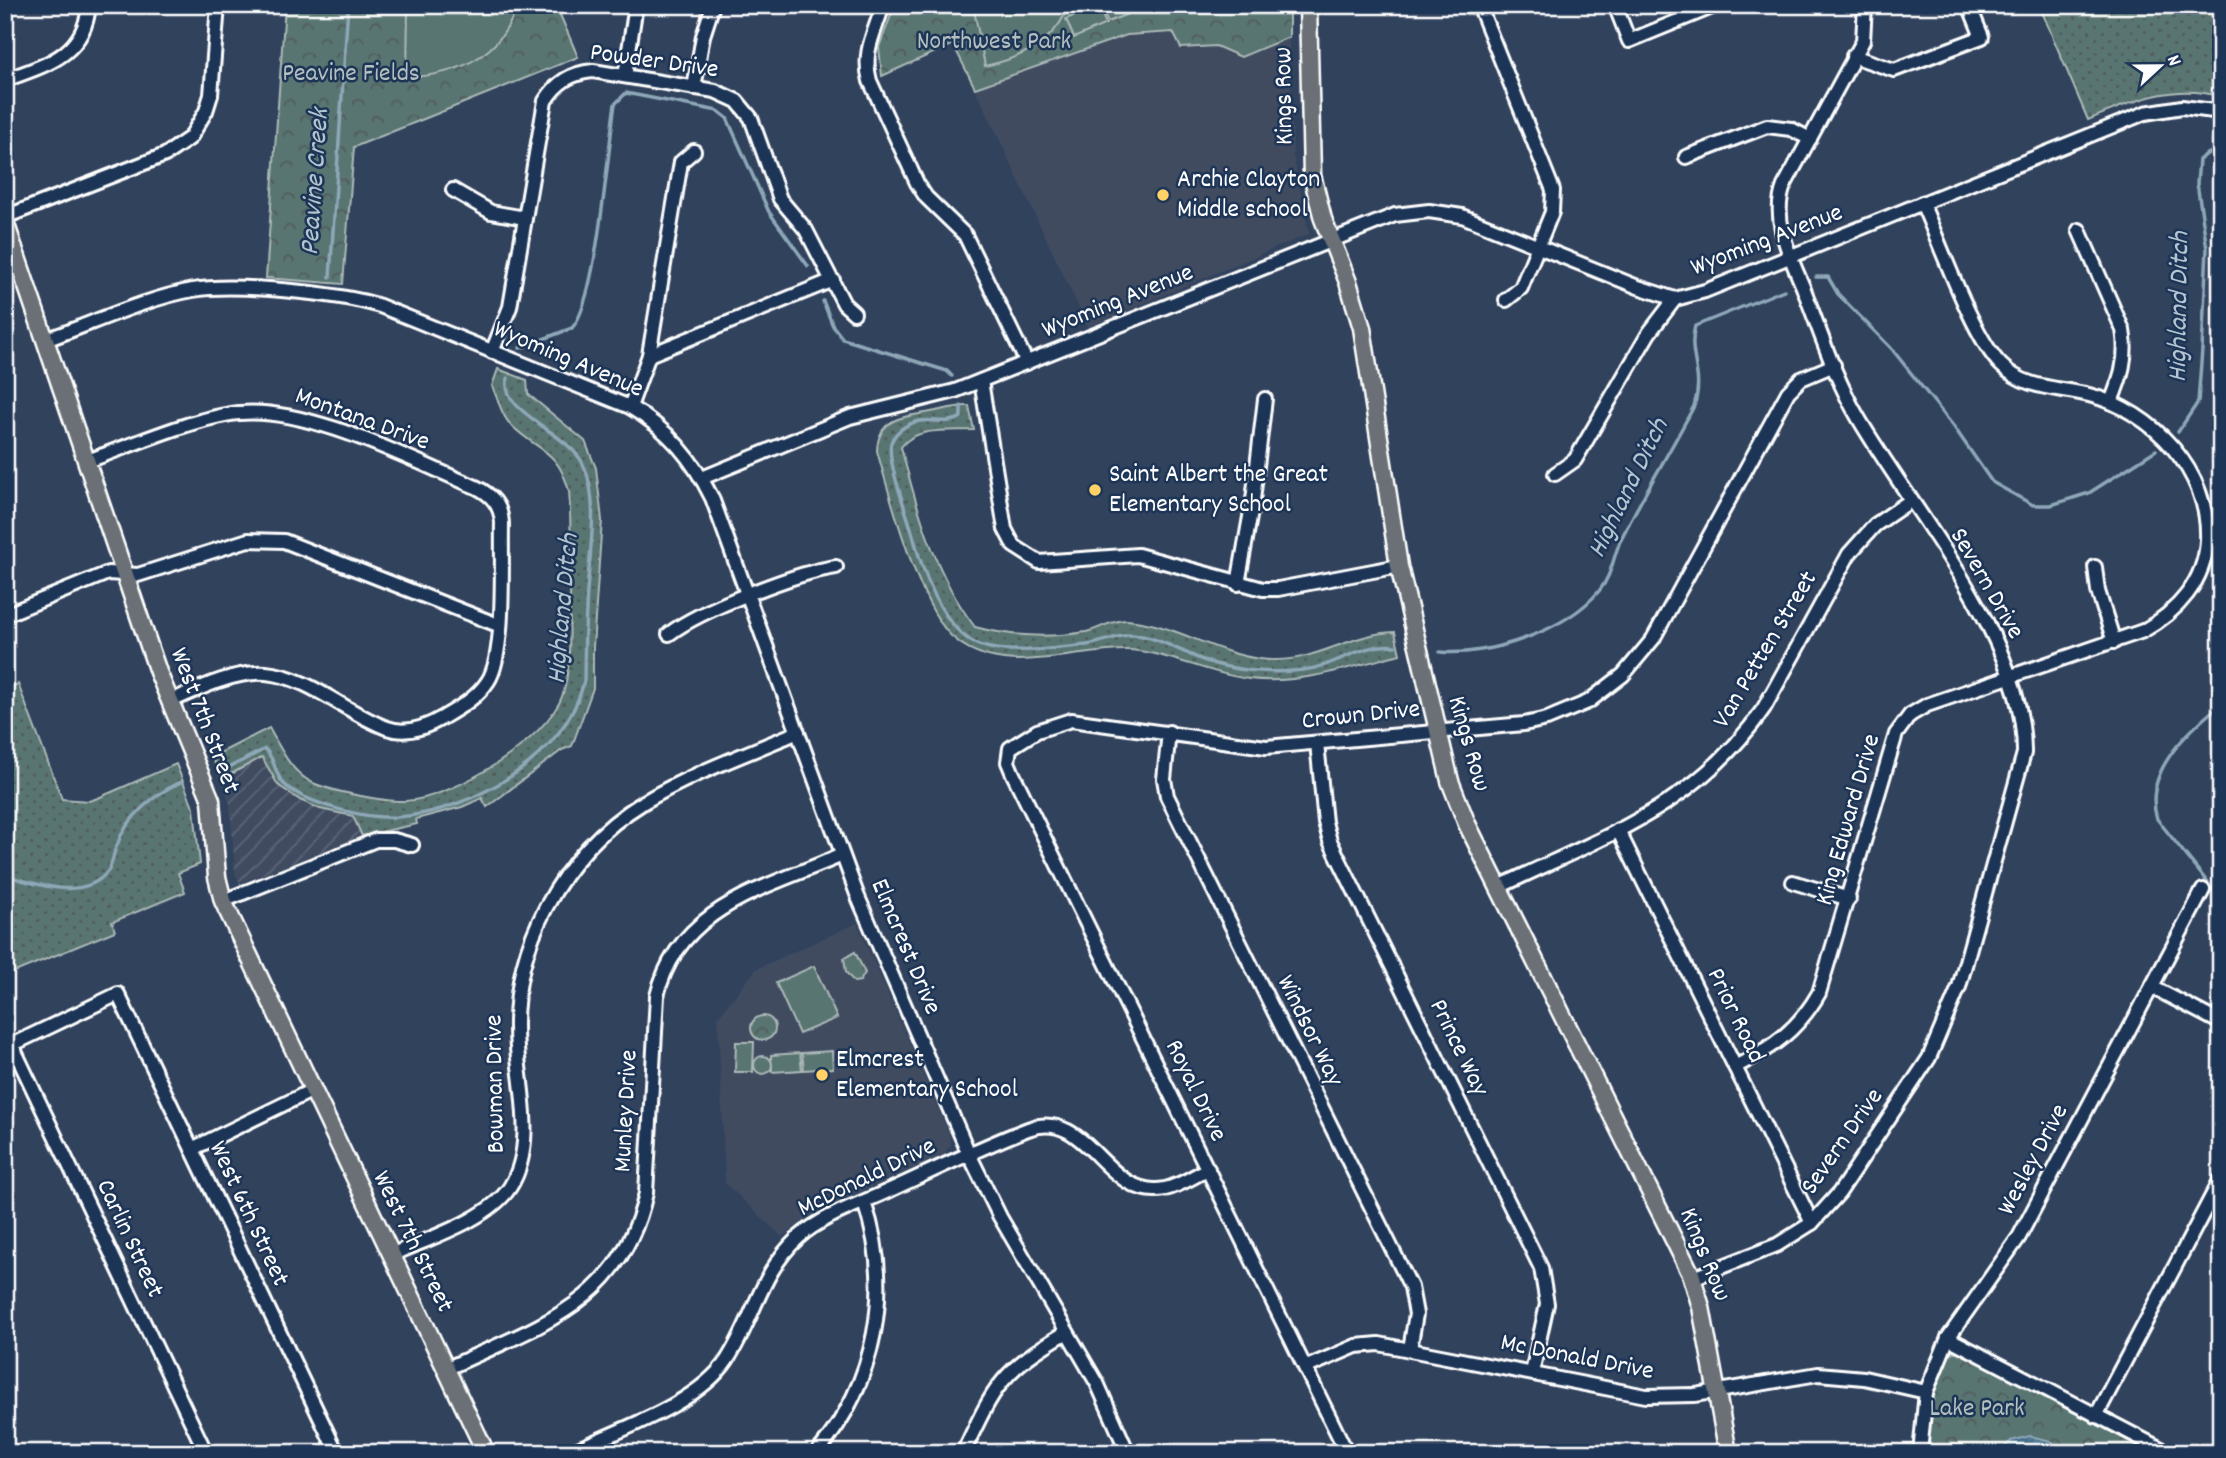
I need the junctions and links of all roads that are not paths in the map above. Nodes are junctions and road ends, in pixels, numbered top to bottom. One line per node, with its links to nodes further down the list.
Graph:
1 (89, 5): 14 (street)
2 (218, 5): 23 (street)
3 (636, 5): 13 (street)
4 (713, 5): 15 (street)
5 (883, 5): 35 (street)
6 (1308, 5): 25 (main road, Kings Row)
7 (1479, 5): 26 (street)
8 (1615, 5): 9 (street)
9 (1717, 5)
10 (1864, 5): 12 (street, Severn Drive)
11 (1969, 5): 12 (street)
12 (1853, 56): 17 (street, Severn Drive)
13 (625, 76): 15 (street, Powder Drive); 22 (street, Powder Drive)
14 (5, 80)
15 (694, 88): 28 (street, Powder Drive)
16 (2221, 112): 21 (street, Wyoming Avenue)
17 (1810, 139): 19 (street); 27 (street, Severn Drive)
18 (694, 151): 34 (street)
19 (1686, 156)
20 (453, 190): 22 (street)
21 (1922, 203): 27 (street, Wyoming Avenue); 39 (street, King Edward Drive)
22 (525, 218): 33 (street, Powder Drive)
23 (5, 220): 32 (main road, West 7th Street)
24 (2079, 230): 39 (street)
25 (1331, 240): 26 (street, Wyoming Avenue); 35 (street, Wyoming Avenue); 47 (main road, Kings Row)
26 (1538, 247): 29 (street, Wyoming Avenue); 30 (street)
27 (1790, 257): 29 (street, Wyoming Avenue); 36 (street, Severn Drive)
28 (833, 280): 31 (street, Powder Drive); 34 (street)
29 (1675, 299): 42 (street)
30 (1506, 300)
31 (854, 313)
32 (45, 340): 33 (street, Wyoming Avenue); 41 (main road, West 7th Street)
33 (492, 352): 40 (street, Wyoming Avenue)
34 (649, 355): 40 (street)
35 (1027, 363): 37 (street, Wyoming Avenue)
36 (1834, 365): 44 (street, Severn Drive); 59 (street, Crown Drive)
37 (981, 381): 43 (street, Wyoming Avenue); 51 (street)
38 (1265, 399): 51 (street)
39 (2111, 402): 45 (street, King Edward Drive)
40 (630, 407): 43 (street, Wyoming Avenue)
41 (87, 461): 50 (main road, West 7th Street); 54 (street, Montana Drive)
42 (1555, 474)
43 (702, 478): 52 (street, Elmcrest Drive)
44 (1910, 501): 57 (street, Severn Drive); 64 (street, Van Petten Street)
45 (2207, 544): 46 (street); 56 (street, King Edward Drive)
46 (2221, 545)
47 (1399, 566): 51 (street); 59 (main road, Kings Row)
48 (836, 567): 52 (street)
49 (2095, 567): 56 (street)
50 (125, 573): 53 (street); 54 (street); 58 (main road, West 7th Street)
51 (1238, 584)
52 (749, 596): 55 (street); 60 (street, Elmcrest Drive)
53 (5, 615)
54 (498, 625): 58 (street, Montana Drive)
55 (669, 634)
56 (2114, 642): 57 (street, King Edward Drive)
57 (2010, 677): 70 (street, King Edward Drive); 82 (street, Severn Drive)
58 (169, 702): 71 (main road, West 7th Street)
59 (1437, 731): 62 (street, Crown Drive); 68 (main road, Kings Row)
60 (798, 732): 66 (street, Elmcrest Drive); 83 (street, Bowman Drive)
61 (1169, 732): 62 (street, Crown Drive); 63 (street, Crown Drive); 87 (street, Windsor Way)
62 (1317, 743): 90 (street, Prince Way)
63 (1010, 748): 79 (street, Royal Drive)
64 (1618, 830): 68 (street, Van Petten Street); 75 (street, Prior Road)
65 (412, 845): 71 (street)
66 (842, 855): 78 (street, Elmcrest Drive); 89 (street, Munley Drive)
67 (1793, 883): 70 (street)
68 (1499, 887): 84 (main road, Kings Row)
69 (2203, 890): 72 (street, Wesley Drive)
70 (1849, 899): 75 (street, King Edward Drive)
71 (223, 901): 76 (main road, West 7th Street)
72 (2152, 986): 73 (street); 86 (street, Wesley Drive)
73 (2221, 1023)
74 (9, 1047): 77 (street, West 6th Street); 94 (street, Carlin Street)
75 (1735, 1067): 82 (street, Prior Road)
76 (313, 1090): 77 (street); 83 (main road, West 7th Street)
77 (192, 1149): 95 (street, West 6th Street)
78 (970, 1154): 79 (street, McDonald Drive); 81 (street, McDonald Drive); 85 (street, Elmcrest Drive)
79 (1208, 1169): 88 (street, Royal Drive)
80 (2221, 1179): 93 (street)
81 (864, 1202): 97 (street, McDonald Drive); 98 (street)
82 (1812, 1223): 84 (street, Severn Drive)
83 (391, 1255): 89 (main road, West 7th Street)
84 (1693, 1278): 91 (main road, Kings Row)
85 (1067, 1332): 99 (street); 100 (street, Elmcrest Drive)
86 (1948, 1338): 92 (street, Wesley Drive); 93 (street)
87 (1410, 1349): 88 (street, Mc Donald Drive); 90 (street, Mc Donald Drive)
88 (1307, 1367): 101 (street, Royal Drive)
89 (446, 1368): 96 (main road, West 7th Street)
90 (1532, 1373): 91 (street, Mc Donald Drive)
91 (1716, 1391): 92 (street, Mc Donald Drive); 102 (main road, Kings Row)
92 (1926, 1392): 103 (street, Wesley Drive)
93 (2096, 1416): 104 (street)
94 (206, 1453)
95 (337, 1453)
96 (486, 1453)
97 (569, 1453)
98 (817, 1453)
99 (963, 1453)
100 (1128, 1453)
101 (1347, 1453)
102 (1728, 1453)
103 (1920, 1453)
104 (2169, 1453)

